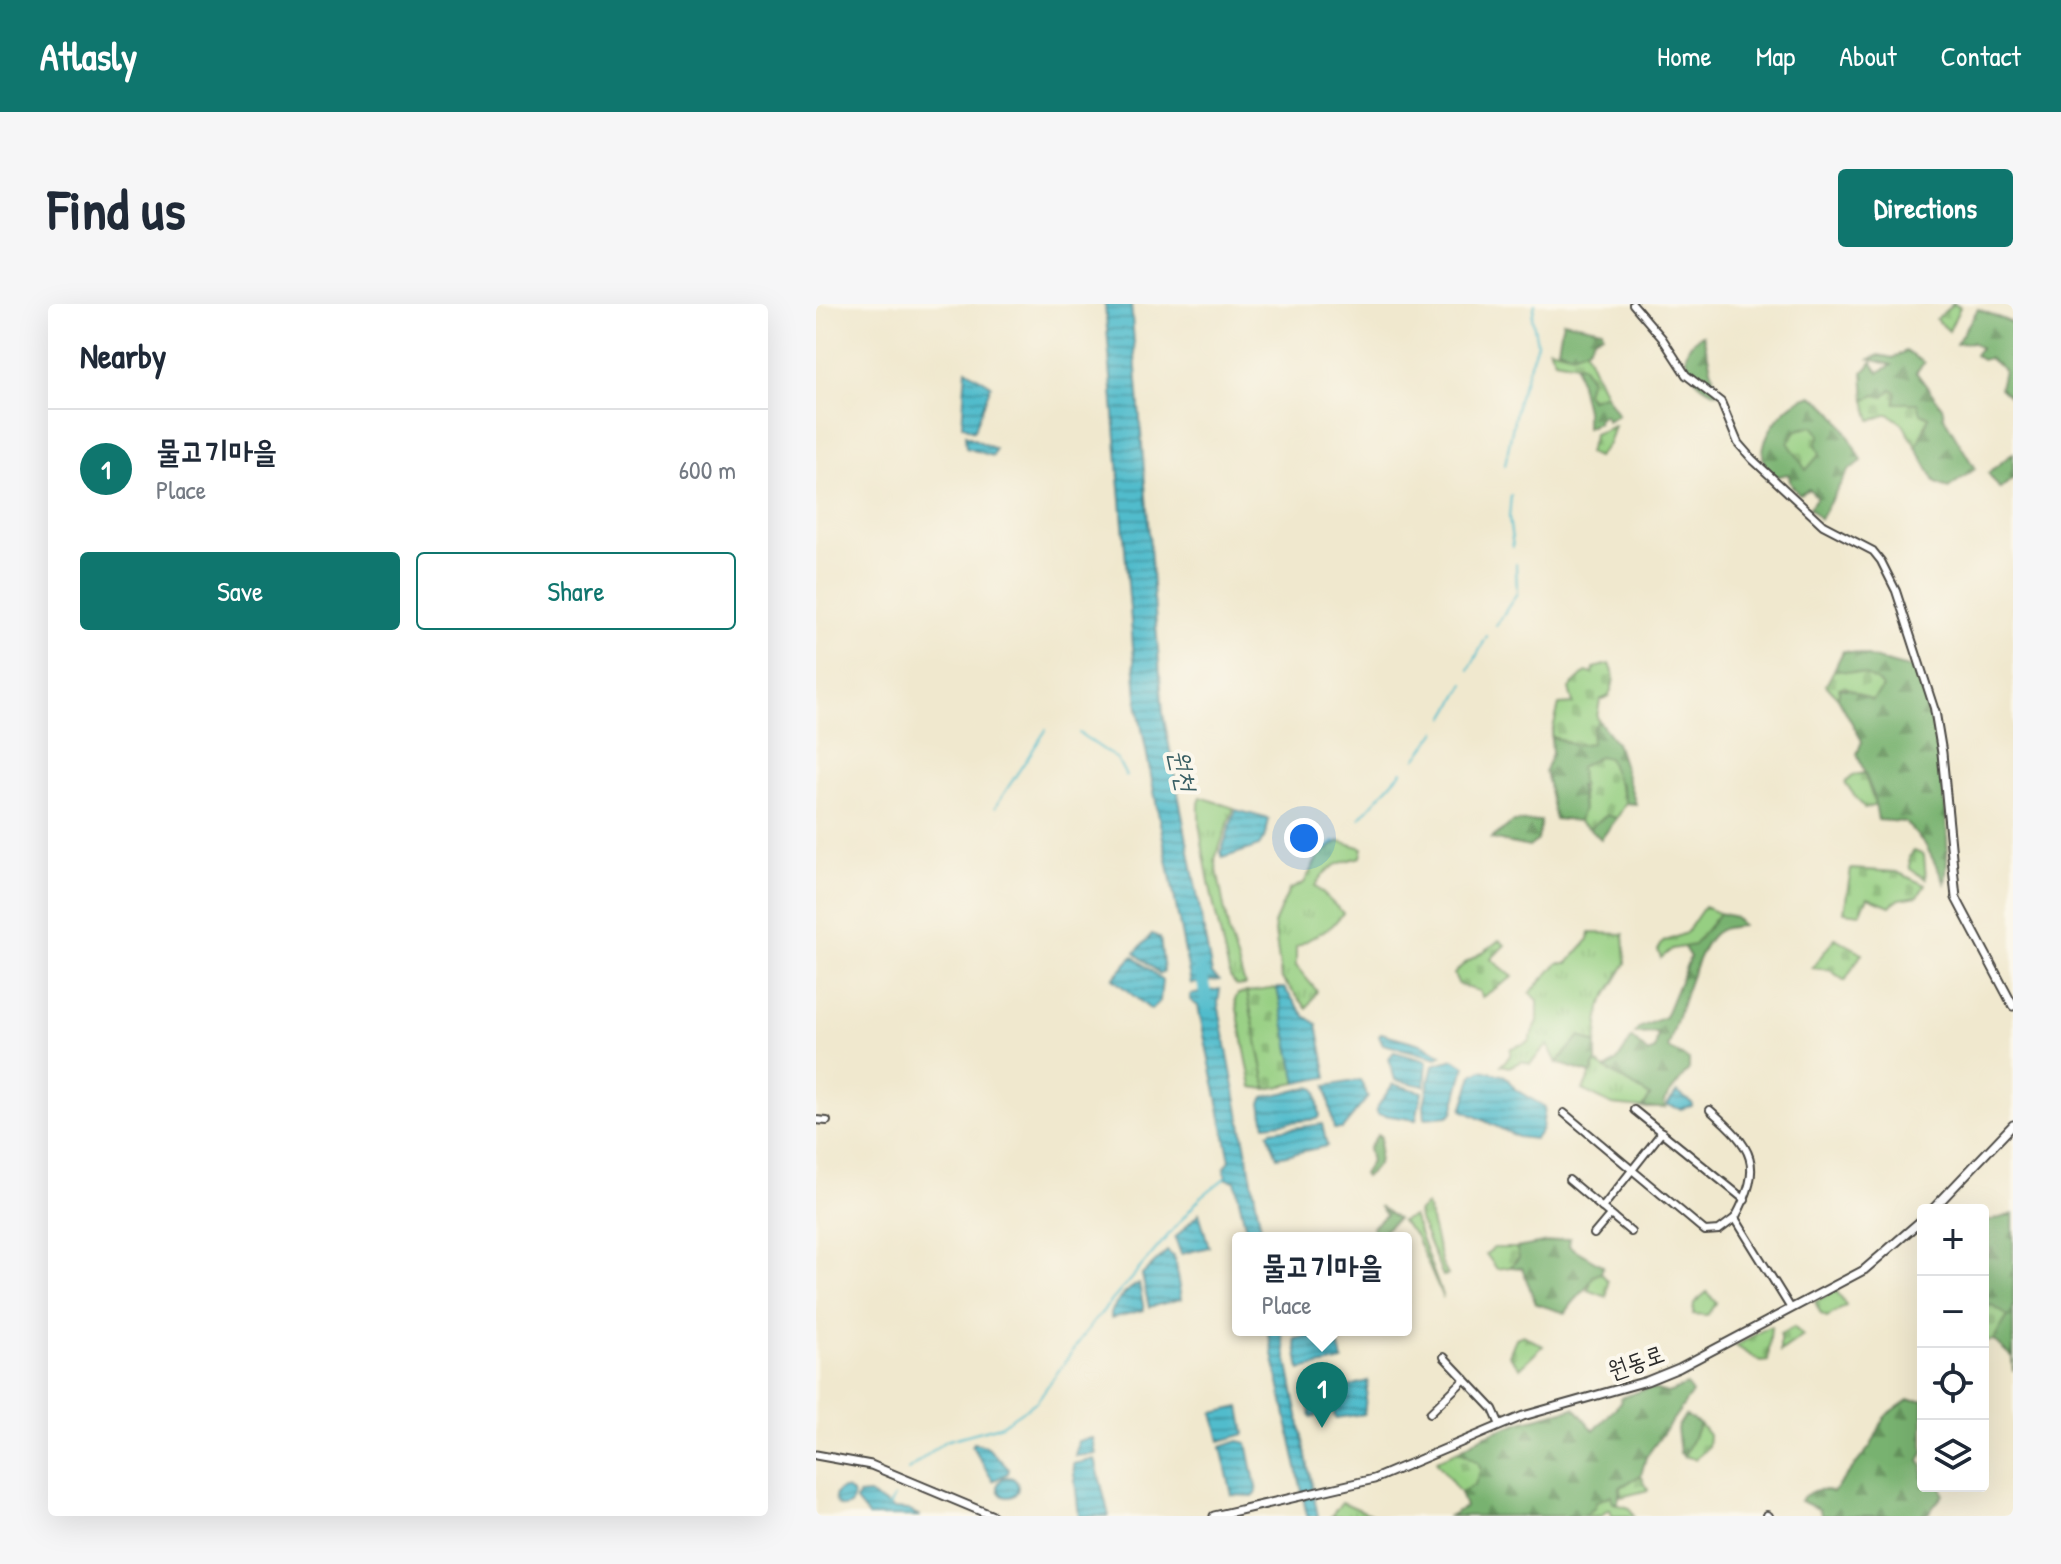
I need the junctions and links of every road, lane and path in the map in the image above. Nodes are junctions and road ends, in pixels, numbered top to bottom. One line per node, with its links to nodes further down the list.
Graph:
1 (1633, 304): 2 (street)
2 (1935, 711): 3 (street)
3 (2013, 1006)
4 (1634, 1110): 10 (street)
5 (1710, 1110): 13 (street)
6 (1564, 1113): 11 (street)
7 (816, 1120): 8 (street)
8 (827, 1121)
9 (2011, 1127): 14 (street)
10 (1662, 1132): 11 (street); 13 (street)
11 (1631, 1169): 15 (street); 17 (street)
12 (1569, 1180): 15 (street)
13 (1745, 1200): 17 (street)
14 (1938, 1204)
15 (1602, 1208): 16 (street)
16 (1610, 1215): 19 (street); 20 (street)
17 (1735, 1218): 21 (street)
18 (1917, 1224): 21 (street, 원동로)
19 (1631, 1232)
20 (1594, 1234)
21 (1790, 1307): 25 (street, 원동로)
22 (1444, 1357): 23 (street)
23 (1465, 1379): 24 (street); 25 (street)
24 (1430, 1413)
25 (1500, 1425): 28 (street, 원동로)
26 (816, 1455): 27 (street)
27 (993, 1516)
28 (1214, 1516)

